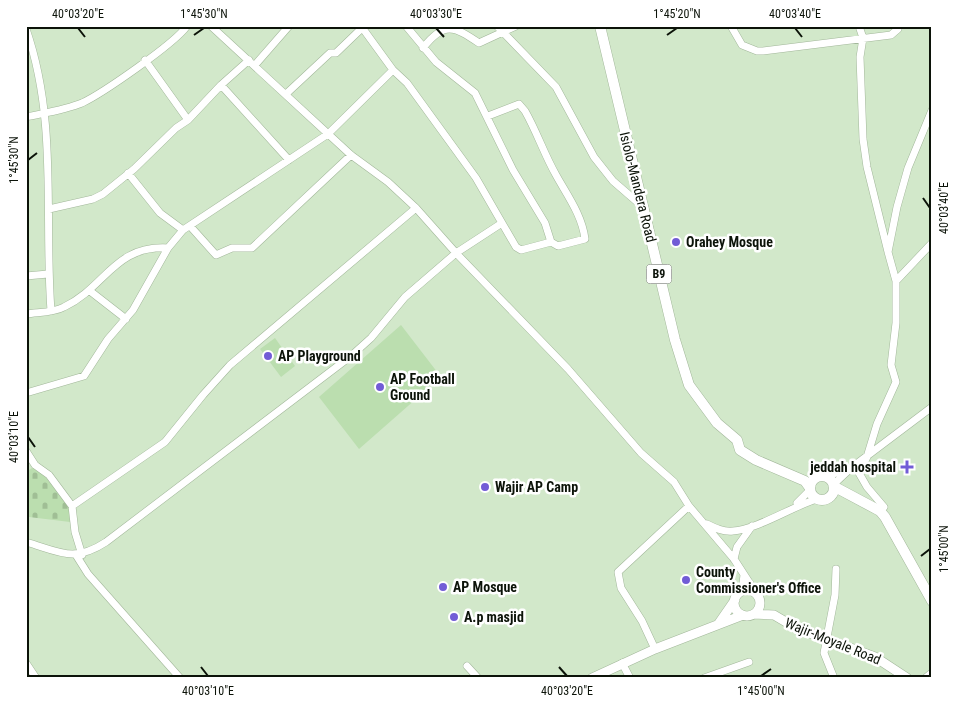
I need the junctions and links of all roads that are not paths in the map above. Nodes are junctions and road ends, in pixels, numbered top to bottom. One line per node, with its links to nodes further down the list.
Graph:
1 (187, 26): 15 (street)
2 (211, 26): 16 (street)
3 (289, 26): 17 (street)
4 (406, 26): 14 (street)
5 (516, 26): 12 (street)
6 (600, 26): 32 (highway, Isiolo-Mandera Road / B9)
7 (731, 26): 13 (street)
8 (859, 26): 13 (street)
9 (898, 26): 13 (street)
10 (362, 27): 18 (street); 20 (street)
11 (26, 28): 22 (street)
12 (499, 29): 14 (street); 32 (street)
13 (863, 38): 39 (street)
14 (424, 48): 23 (street)
15 (145, 60): 22 (street); 25 (street)
16 (249, 60): 17 (street); 19 (street)
17 (255, 65): 20 (street)
18 (393, 70): 26 (street); 33 (street)
19 (221, 85): 25 (street); 28 (street)
20 (286, 94): 26 (street)
21 (932, 110): 39 (street)
22 (43, 113): 24 (street); 31 (street)
23 (488, 116): 36 (street); 36 (street)
24 (26, 117)
25 (188, 120): 29 (street)
26 (328, 134): 27 (street); 28 (street)
27 (351, 155): 30 (street); 34 (street)
28 (289, 160): 34 (street)
29 (128, 173): 31 (street); 35 (street)
30 (416, 208): 40 (street); 57 (street)
31 (49, 209): 41 (street)
32 (645, 209): 52 (highway, Isiolo-Mandera Road / B9)
33 (502, 223): 36 (street); 40 (street)
34 (190, 226): 35 (street)
35 (183, 230): 38 (street)
36 (552, 242)
37 (932, 243): 43 (street)
38 (168, 248): 44 (street); 47 (street)
39 (888, 252): 43 (street)
40 (456, 253): 58 (street); 64 (street)
41 (48, 274): 42 (street); 45 (street)
42 (26, 276)
43 (896, 281): 51 (street)
44 (90, 291): 45 (street); 47 (street)
45 (51, 311): 46 (street)
46 (26, 314)
47 (126, 319): 48 (street)
48 (26, 392)
49 (932, 407): 51 (street)
50 (26, 451): 57 (street)
51 (867, 457): 53 (street); 60 (street)
52 (790, 474): 53 (highway, Isiolo-Mandera Road / B9); 54 (highway, Isiolo-Mandera Road / B9)
53 (828, 481): 54 (highway); 55 (highway, Isiolo-Mandera Road / B9); 56 (highway)
54 (810, 489): 56 (highway, Isiolo-Mandera Road / B9); 59 (street)
55 (854, 498): 56 (highway, Isiolo-Mandera Road / B9); 60 (highway, Isiolo-Mandera Road / B9)
56 (822, 499): 59 (street)
57 (72, 506): 64 (street)
58 (689, 506): 61 (street); 77 (street)
59 (791, 508): 62 (street)
60 (880, 511): 71 (highway, Isiolo-Mandera Road / B9)
61 (704, 522): 62 (street); 65 (street)
62 (752, 526): 65 (street)
63 (26, 542): 64 (street)
64 (79, 555): 85 (street)
65 (734, 559): 67 (street)
66 (836, 569): 76 (street)
67 (744, 574): 68 (street); 69 (street)
68 (742, 591): 69 (main road); 70 (main road)
69 (758, 597): 72 (main road); 74 (main road)
70 (735, 600): 73 (main road); 75 (main road)
71 (932, 600)
72 (754, 614): 73 (main road); 74 (main road, Wajir-Moyale Road)
73 (743, 615): 75 (main road)
74 (774, 615): 76 (main road, Wajir-Moyale Road)
75 (718, 624): 77 (main road)
76 (826, 639): 83 (street); 90 (main road, Wajir-Moyale Road)
77 (655, 649): 80 (main road)
78 (749, 662): 89 (street)
79 (26, 663): 84 (street)
80 (622, 663): 87 (main road); 88 (street)
81 (467, 666): 86 (street)
82 (932, 676): 91 (main road)
83 (833, 677)
84 (36, 678)
85 (180, 678)
86 (478, 678)
87 (592, 678)
88 (630, 678)
89 (704, 678)
90 (907, 678)
91 (927, 678)

